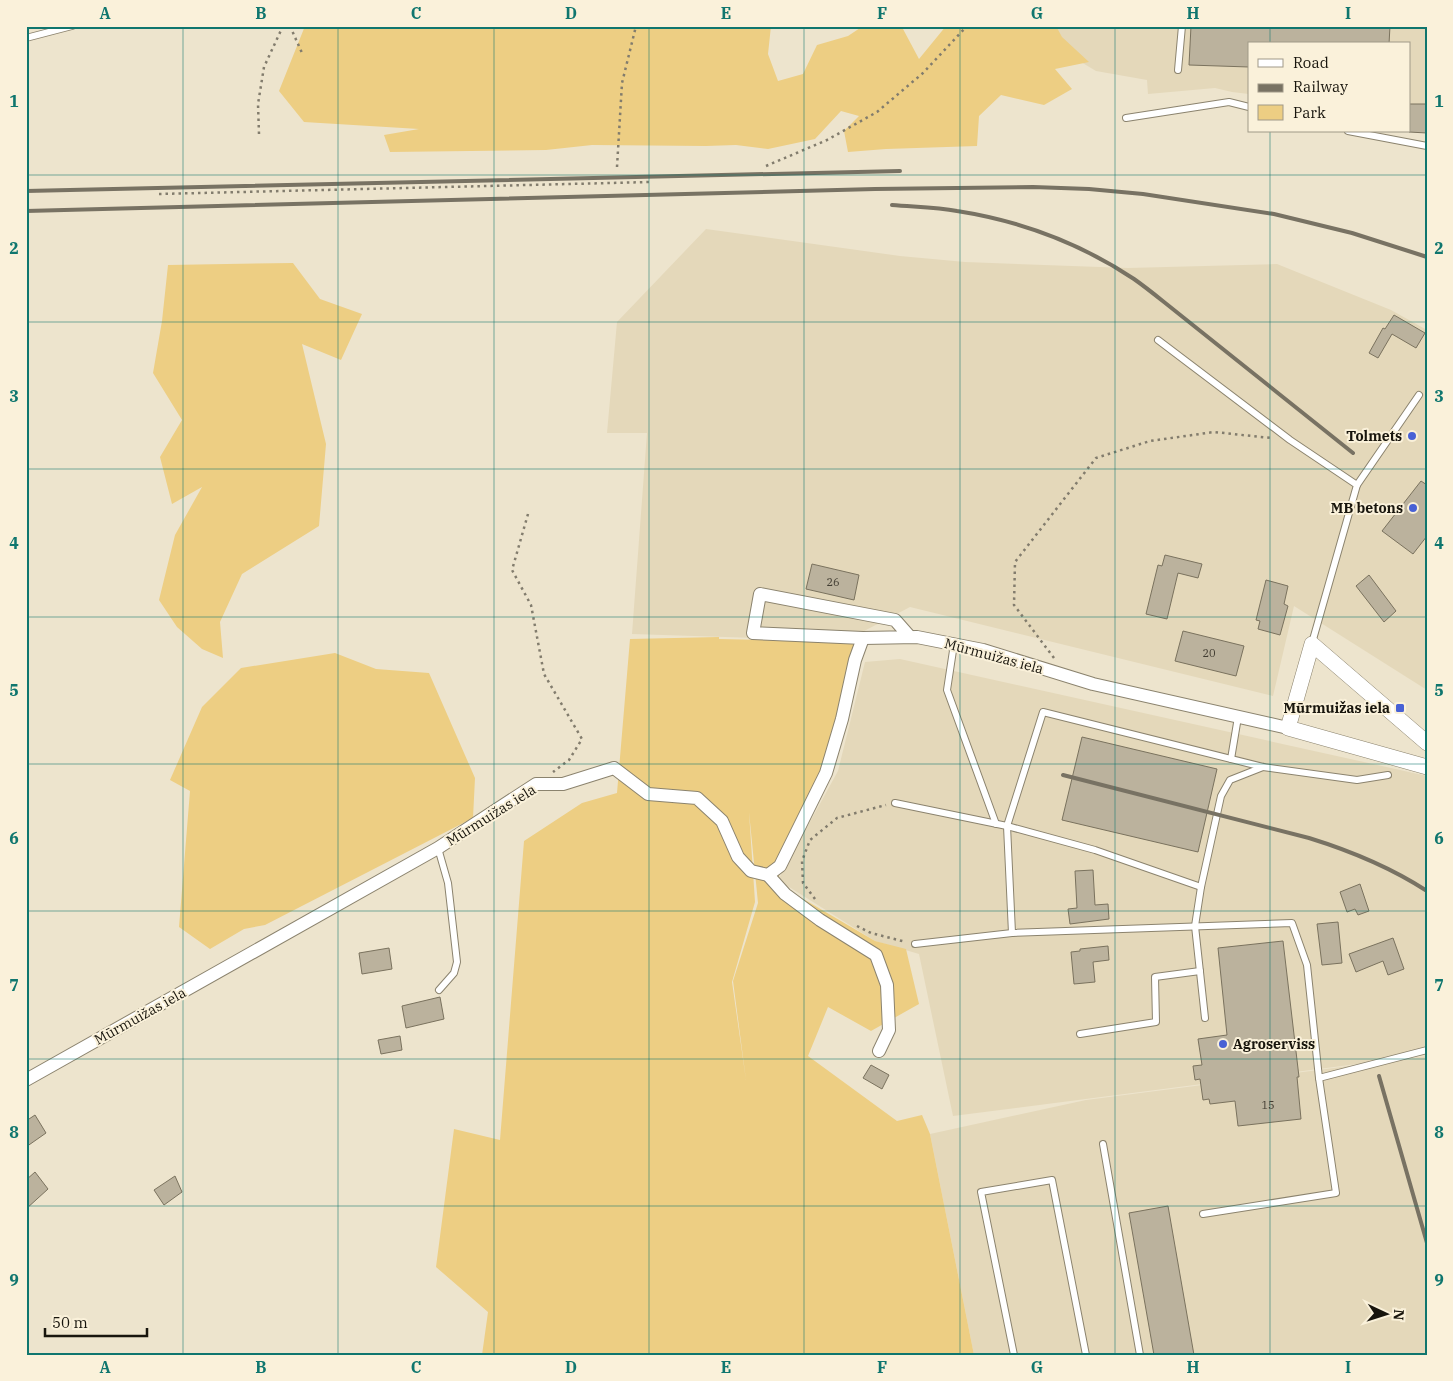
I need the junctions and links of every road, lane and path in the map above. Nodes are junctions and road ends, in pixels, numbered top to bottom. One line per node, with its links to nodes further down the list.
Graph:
1 (72, 26): 7 (lane)
2 (283, 26): 13 (path)
3 (290, 26): 8 (path)
4 (636, 26): 16 (path)
5 (966, 26): 15 (path)
6 (1182, 26): 9 (lane)
7 (26, 38)
8 (302, 53)
9 (1178, 70)
10 (1248, 107): 11 (lane)
11 (1126, 118)
12 (1353, 132): 14 (lane)
13 (259, 134)
14 (1427, 146)
15 (766, 166)
16 (617, 167)
17 (651, 182): 18 (path)
18 (159, 194)
19 (1158, 340): 21 (lane)
20 (1419, 395): 22 (lane)
21 (1290, 440): 22 (lane); 28 (path)
22 (1357, 485): 27 (lane)
23 (528, 514): 36 (path)
24 (910, 637): 25 (street, Mūrmuižas iela); 25 (street, Mūrmuižas iela); 26 (street, Mūrmuižas iela)
25 (863, 638): 41 (street)
26 (954, 644): 28 (street, Mūrmuižas iela); 38 (lane)
27 (1312, 644): 30 (street); 31 (street)
28 (1068, 677): 29 (street, Mūrmuižas iela)
29 (1238, 717): 30 (street, Mūrmuižas iela); 32 (lane)
30 (1288, 728): 34 (street, Mūrmuižas iela)
31 (1427, 743)
32 (1230, 759): 33 (lane); 39 (lane)
33 (1263, 767): 35 (lane); 42 (lane)
34 (1427, 767)
35 (1388, 775)
36 (536, 784): 40 (street, Mūrmuižas iela); 41 (street, Mūrmuižas iela)
37 (895, 803): 38 (lane); 43 (path)
38 (996, 824): 39 (lane)
39 (1007, 826): 42 (lane); 46 (lane)
40 (438, 848): 49 (lane); 55 (street, Mūrmuižas iela)
41 (768, 875): 53 (street)
42 (1201, 887): 45 (lane)
43 (821, 904)
44 (855, 925): 47 (path)
45 (1195, 926): 46 (lane); 48 (lane); 54 (lane)
46 (1012, 933): 47 (lane)
47 (915, 944)
48 (1200, 971): 50 (lane); 51 (lane)
49 (439, 990)
50 (1205, 1018)
51 (1080, 1034)
52 (1427, 1050): 54 (lane)
53 (879, 1051)
54 (1319, 1078): 57 (lane)
55 (26, 1080)
56 (1103, 1144): 60 (lane)
57 (1204, 1214)
58 (1014, 1355): 59 (lane)
59 (1086, 1355)
60 (1140, 1355)

